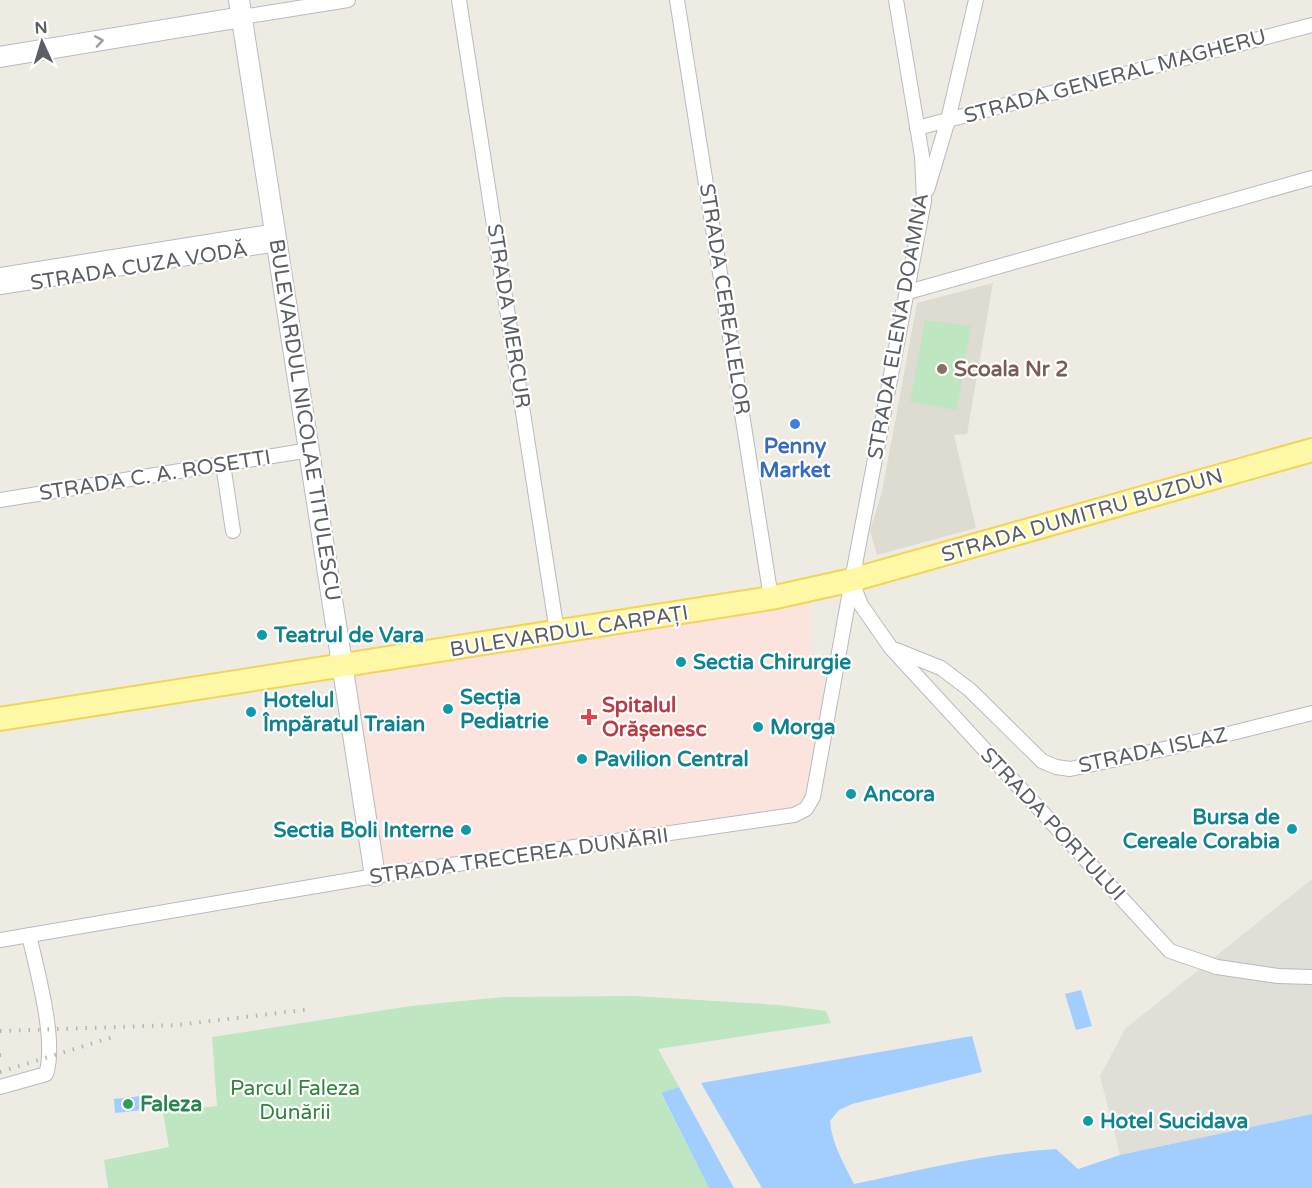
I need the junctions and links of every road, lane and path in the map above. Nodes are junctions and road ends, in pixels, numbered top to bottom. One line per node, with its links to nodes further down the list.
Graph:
1 (348, 0): 6 (street)
2 (459, 0): 24 (street, STRADA MERCUR)
3 (677, 0): 23 (street, STRADA CEREALELOR)
4 (896, 0): 10 (street, STRADA ELENA DOAMNA)
5 (976, 0): 9 (street)
6 (240, 9): 8 (street, one-way to 6); 13 (street, BULEVARDUL NICOLAE TITULESCU)
7 (1312, 25): 9 (street, STRADA GENERAL MAGHERU)
8 (0, 57)
9 (948, 120): 10 (street, STRADA GENERAL MAGHERU); 12 (street)
10 (918, 128): 12 (street, STRADA ELENA DOAMNA)
11 (1312, 178): 16 (street)
12 (924, 201): 16 (street, STRADA ELENA DOAMNA)
13 (277, 238): 14 (street, STRADA CUZA VODĂ); 15 (street, STRADA CUZA VODĂ); 17 (street, BULEVARDUL NICOLAE TITULESCU)
14 (0, 275)
15 (0, 287)
16 (908, 292): 22 (street, STRADA ELENA DOAMNA)
17 (310, 450): 19 (street, STRADA C. A. ROSETTI); 26 (street, BULEVARDUL NICOLAE TITULESCU)
18 (1312, 450): 22 (main road, STRADA DUMITRU BUZDUN)
19 (223, 464): 20 (street, STRADA C. A. ROSETTI); 21 (street)
20 (0, 500)
21 (233, 531)
22 (852, 580): 23 (main road, BULEVARDUL CARPAȚI); 25 (street, STRADA PORTULUI); 29 (street, STRADA TRECEREA DUNĂRII)
23 (771, 598): 24 (main road, BULEVARDUL CARPAȚI)
24 (557, 632): 26 (main road, BULEVARDUL CARPAȚI)
25 (891, 648): 27 (street, STRADA ISLAZ); 32 (street, STRADA PORTULUI)
26 (343, 667): 28 (main road, BULEVARDUL CARPAȚI); 29 (street, BULEVARDUL NICOLAE TITULESCU)
27 (1312, 713)
28 (0, 719)
29 (375, 876): 30 (street, STRADA TRECEREA DUNĂRII)
30 (29, 936): 31 (street, STRADA TRECEREA DUNĂRII); 33 (street)
31 (0, 940)
32 (1312, 977)
33 (0, 1087)

